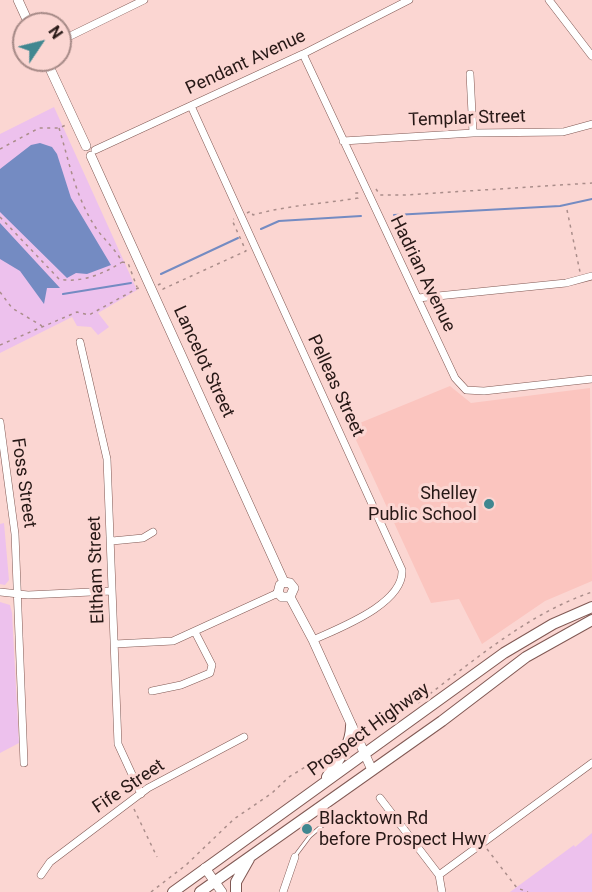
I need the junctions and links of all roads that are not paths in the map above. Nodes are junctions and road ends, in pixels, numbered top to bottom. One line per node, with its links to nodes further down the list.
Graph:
1 (409, 0): 5 (street, Pendant Avenue)
2 (549, 0): 6 (street)
3 (139, 1): 4 (street)
4 (72, 35)
5 (303, 54): 9 (street, Pendant Avenue); 12 (street, Hadrian Avenue)
6 (592, 56)
7 (52, 72): 13 (street, Lancelot Street)
8 (470, 74): 11 (street)
9 (190, 106): 13 (street, Pendant Avenue); 30 (street, Pelleas Street)
10 (592, 124): 11 (street, Templar Street)
11 (473, 133): 12 (street, Templar Street)
12 (343, 141): 15 (street, Hadrian Avenue)
13 (91, 151): 21 (street, Lancelot Street)
14 (592, 276): 15 (street)
15 (418, 298): 17 (street, Hadrian Avenue)
16 (80, 342): 20 (street, Eltham Street)
17 (592, 379)
18 (0, 422): 25 (street, Foss Street)
19 (153, 532): 20 (street)
20 (112, 541): 22 (street, Eltham Street)
21 (285, 582): 24 (street); 26 (street)
22 (112, 591): 25 (street); 31 (street, Eltham Street)
23 (0, 592): 25 (street)
24 (278, 593): 26 (street); 29 (street)
25 (17, 594): 36 (street, Foss Street)
26 (290, 597): 30 (street)
27 (592, 607): 35 (main road, Prospect Highway)
28 (592, 620): 38 (main road)
29 (195, 632): 31 (street); 32 (street)
30 (313, 640): 33 (street)
31 (114, 645): 40 (street, Eltham Street)
32 (152, 691)
33 (351, 726): 35 (street); 39 (main road)
34 (244, 737): 40 (street, Fife Street)
35 (364, 753): 38 (street); 39 (main road, Prospect Highway)
36 (24, 763)
37 (592, 763): 48 (street)
38 (372, 770): 43 (main road)
39 (324, 782): 45 (main road, Prospect Highway)
40 (141, 794): 46 (street, Fife Street)
41 (380, 798): 48 (street)
42 (330, 819): 44 (lane)
43 (250, 856): 49 (main road); 52 (main road)
44 (295, 857): 53 (street)
45 (205, 868): 47 (main road, Prospect Highway); 49 (street)
46 (41, 875)
47 (195, 875): 49 (street); 50 (main road, Prospect Highway)
48 (439, 875): 54 (street)
49 (207, 888): 51 (street)
50 (172, 892)
51 (222, 892)
52 (236, 892)
53 (283, 892)
54 (442, 892)

